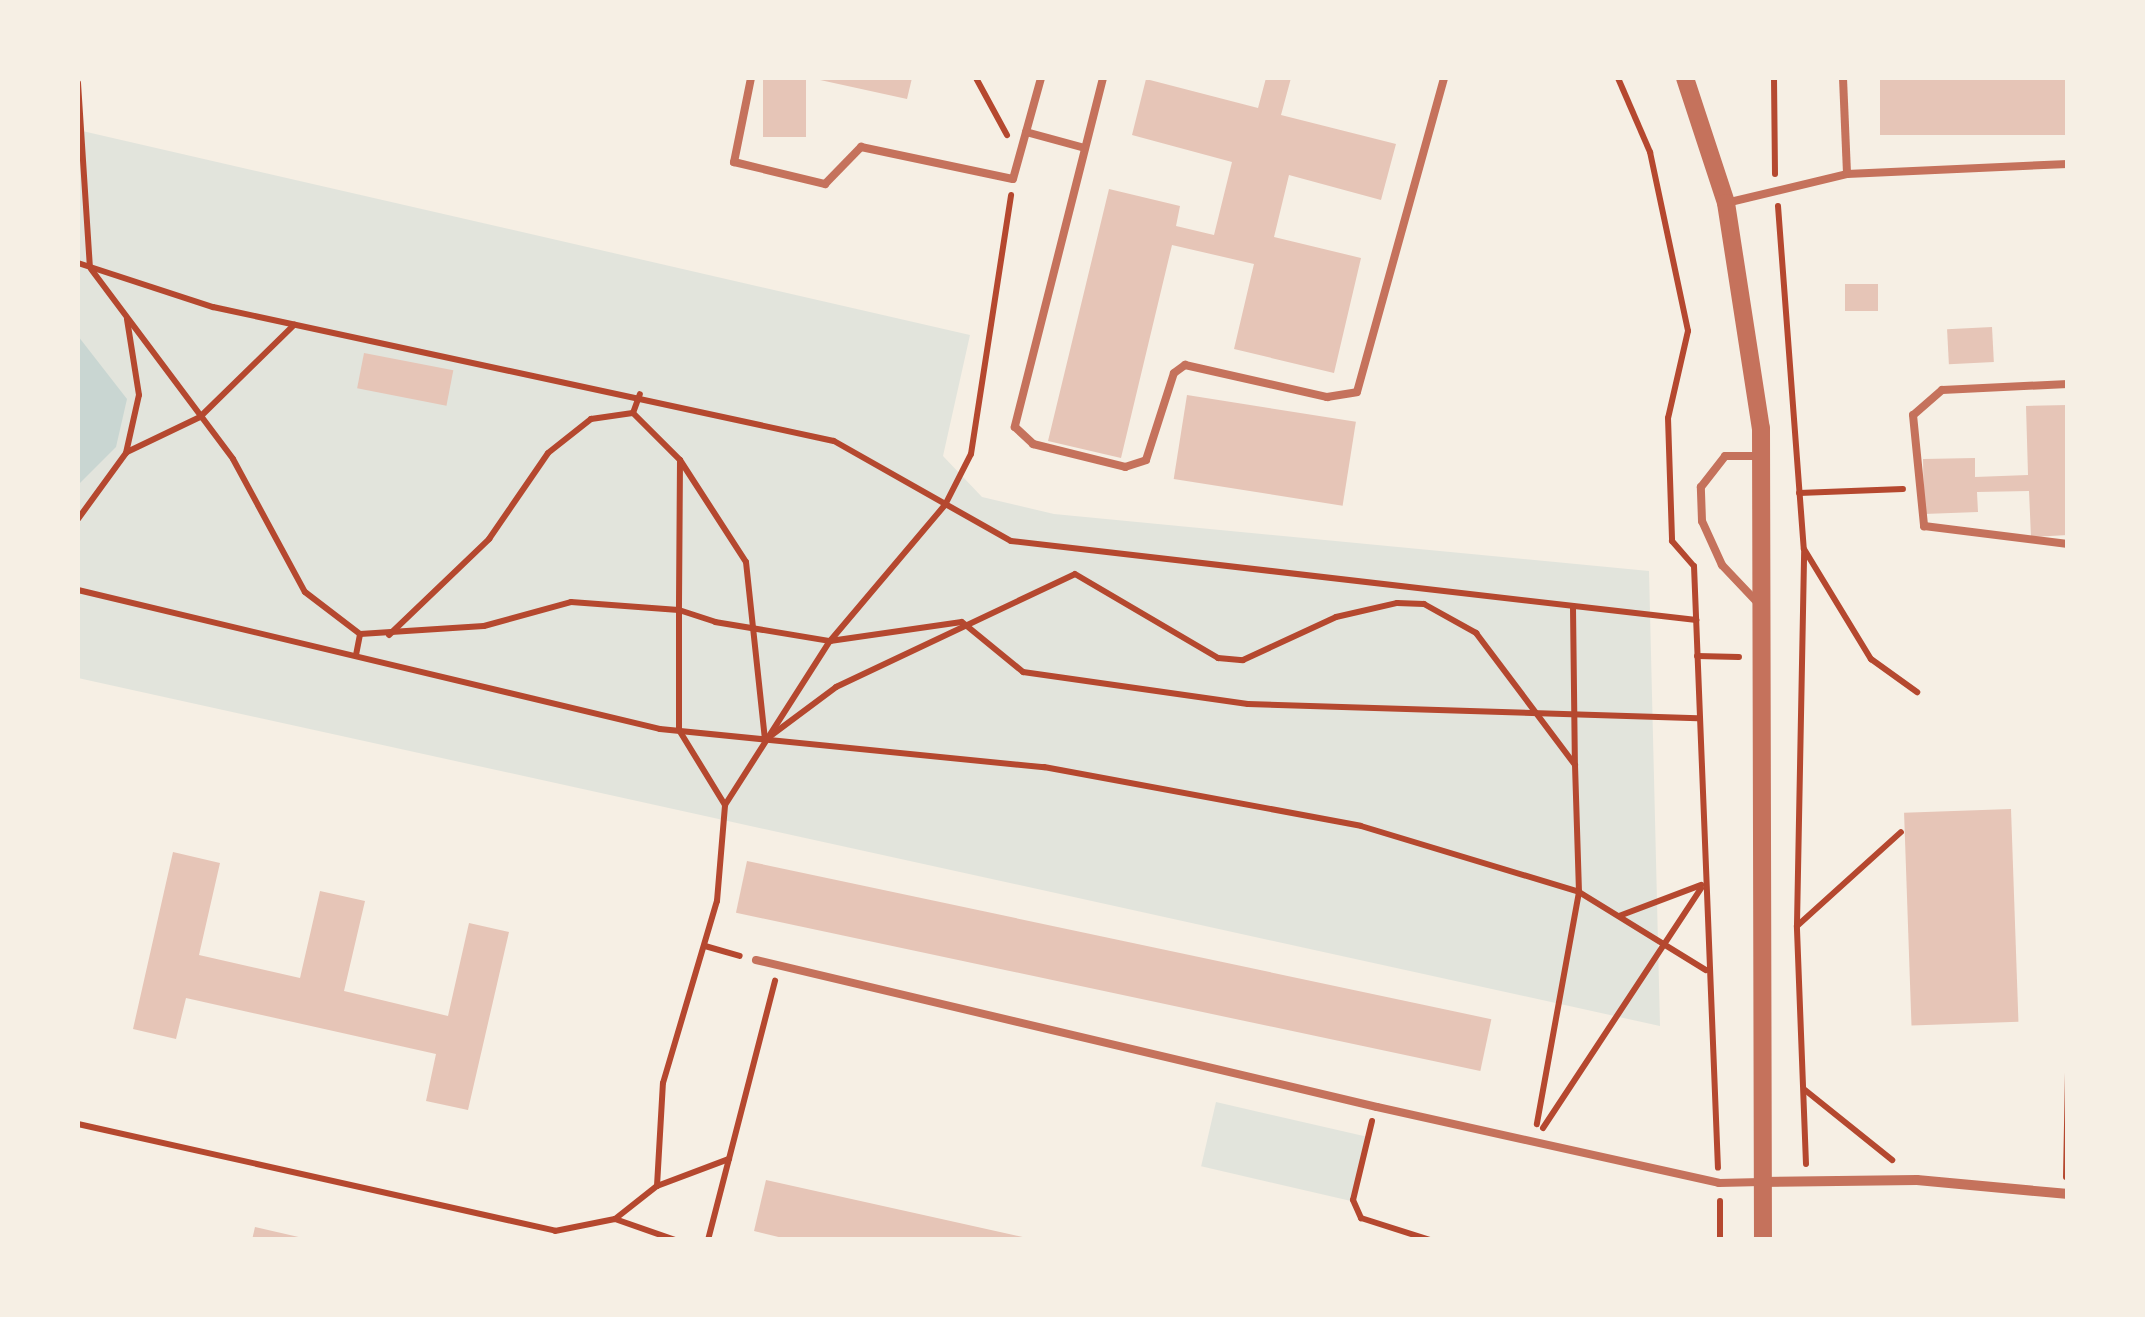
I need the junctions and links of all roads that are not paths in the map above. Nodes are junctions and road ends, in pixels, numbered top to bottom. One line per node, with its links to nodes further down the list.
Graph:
1 (752, 78): 7 (lane)
2 (1042, 78): 7 (lane)
3 (1104, 78): 8 (lane)
4 (1444, 78): 8 (lane)
5 (1685, 78): 11 (street)
6 (1843, 78): 10 (lane)
7 (1026, 132): 8 (lane)
8 (1085, 148)
9 (2068, 164): 10 (lane)
10 (1847, 174): 11 (lane)
11 (1726, 203): 13 (street)
12 (2068, 384): 14 (lane)
13 (1762, 456): 15 (street); 15 (lane)
14 (2068, 544)
15 (1764, 610): 17 (street)
16 (756, 960): 17 (lane)
17 (1761, 1182): 18 (street); 19 (street)
18 (2067, 1194)
19 (1763, 1240)

